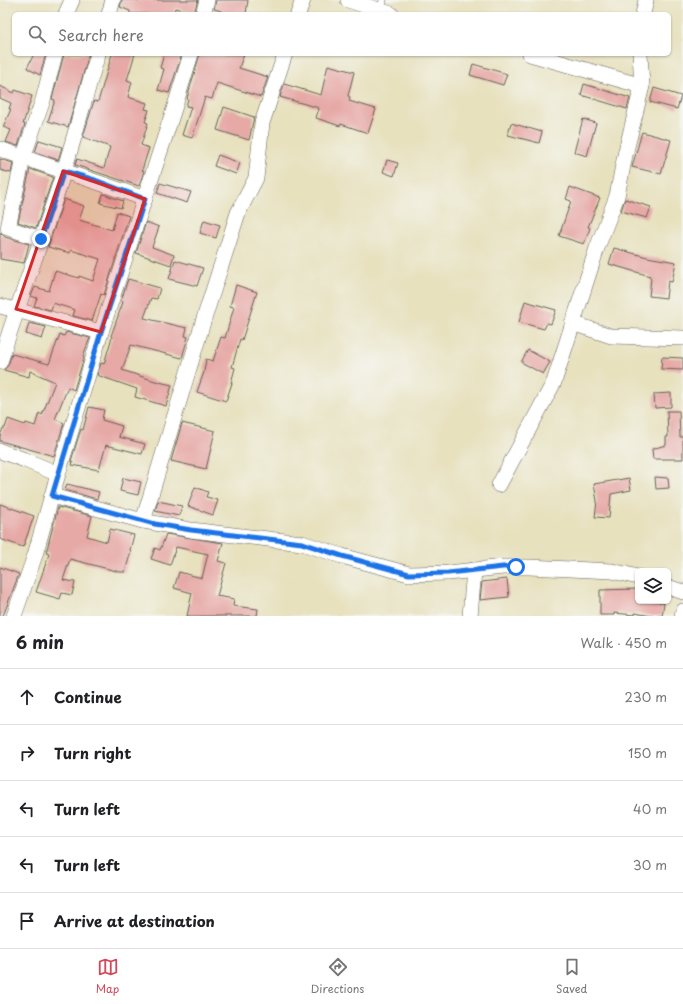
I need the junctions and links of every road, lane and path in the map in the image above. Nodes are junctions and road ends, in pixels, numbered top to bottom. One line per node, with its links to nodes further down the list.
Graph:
1 (72, 0): 8 (street)
2 (113, 0): 9 (street)
3 (207, 0): 10 (street)
4 (303, 0): 11 (street)
5 (348, 0): 7 (street)
6 (646, 0): 12 (street)
7 (385, 8)
8 (67, 12)
9 (110, 12)
10 (204, 12)
11 (299, 12)
12 (643, 12)
13 (54, 56): 21 (street)
14 (97, 56): 22 (street)
15 (190, 56): 23 (street)
16 (284, 56): 35 (street)
17 (537, 56): 19 (street)
18 (640, 56): 19 (street)
19 (642, 86): 27 (street)
20 (0, 149): 21 (street)
21 (23, 158): 22 (street); 24 (street)
22 (64, 171): 23 (street); 24 (street)
23 (145, 199): 28 (street)
24 (41, 239): 26 (street)
25 (0, 306): 26 (street)
26 (16, 309): 28 (street); 30 (street)
27 (572, 323): 29 (street); 33 (street)
28 (101, 332): 32 (street)
29 (683, 338)
30 (0, 362)
31 (0, 452): 32 (street)
32 (58, 474): 34 (street)
33 (499, 485)
34 (52, 496): 35 (street); 41 (street)
35 (143, 521): 36 (street)
36 (474, 570): 37 (street); 42 (street)
37 (635, 576)
38 (671, 588): 39 (street)
39 (683, 592)
40 (683, 611): 43 (street)
41 (14, 616)
42 (470, 616)
43 (682, 616)

